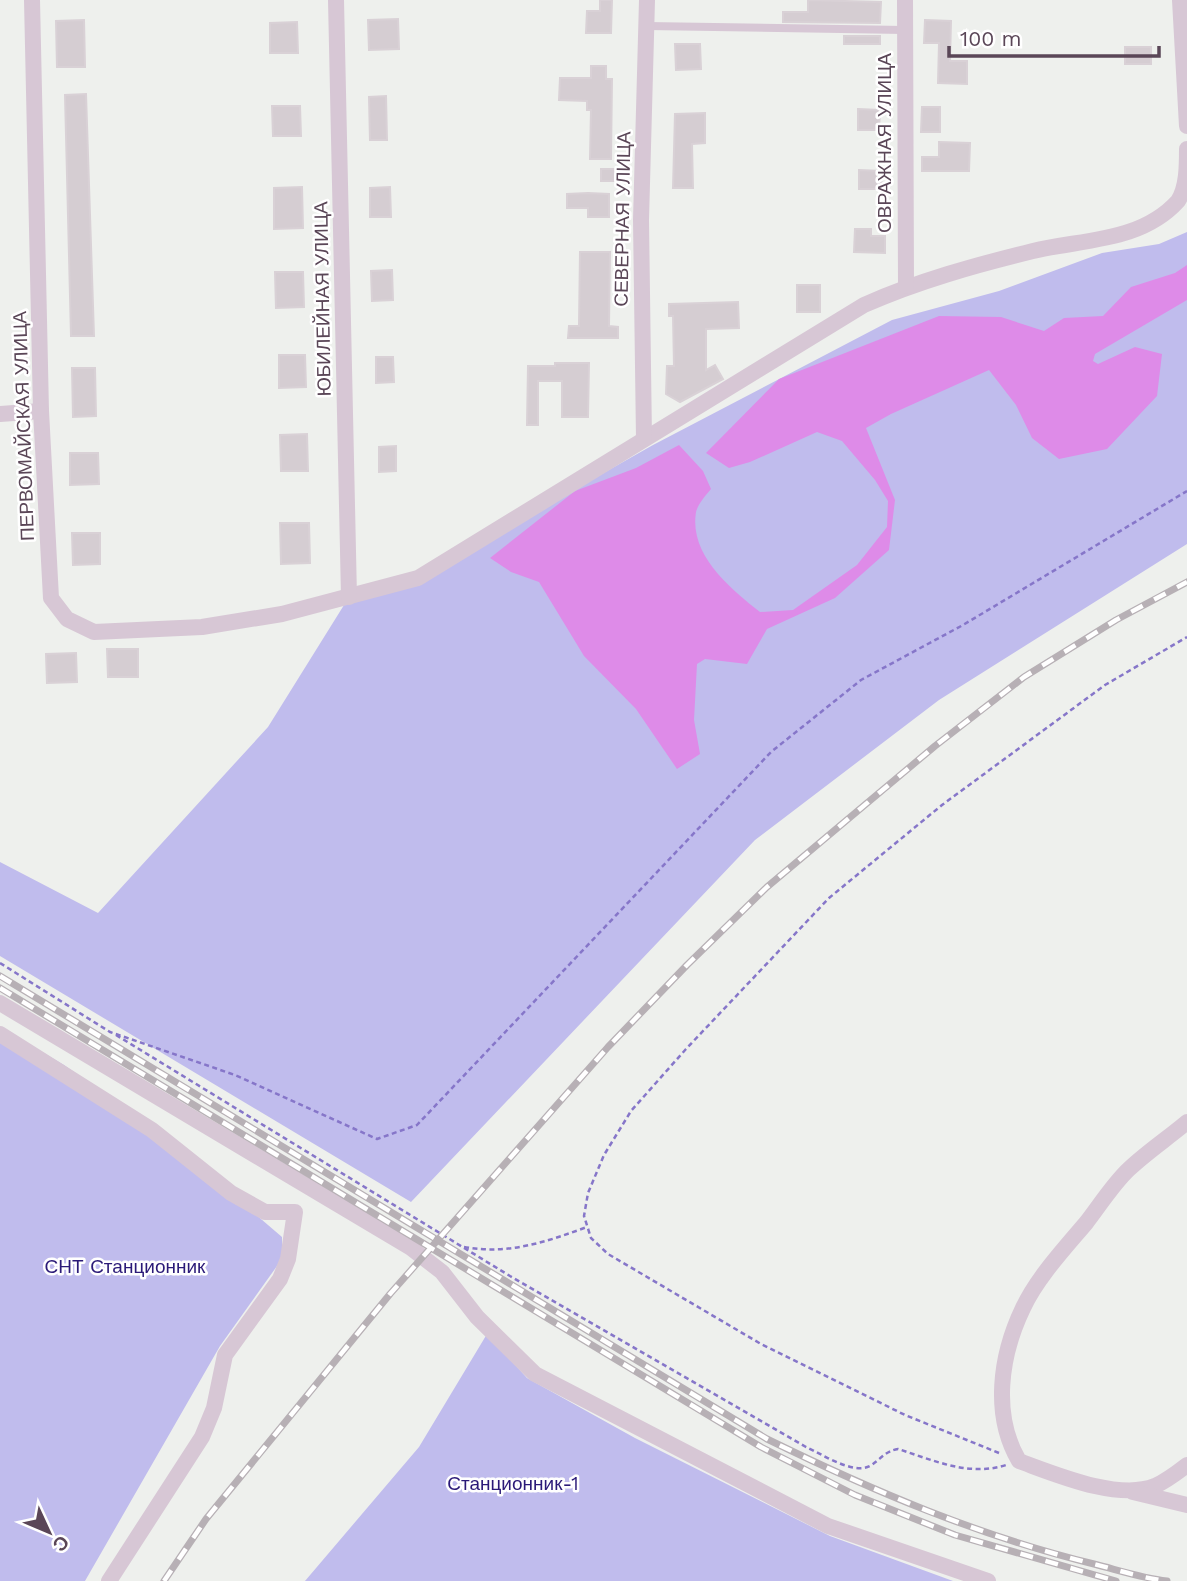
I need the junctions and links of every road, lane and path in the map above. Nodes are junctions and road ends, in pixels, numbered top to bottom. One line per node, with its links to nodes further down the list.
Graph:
1 (32, 0): 12 (street, ПЕРВОМАЙСКАЯ УЛИЦА)
2 (337, 0): 16 (street, ЮБИЛЕЙНАЯ УЛИЦА)
3 (647, 0): 6 (street, СЕВЕРНАЯ УЛИЦА)
4 (905, 0): 7 (street, ОВРАЖНАЯ УЛИЦА)
5 (1180, 0): 8 (street)
6 (647, 26): 7 (lane); 14 (street, СЕВЕРНАЯ УЛИЦА)
7 (904, 30): 11 (street, ОВРАЖНАЯ УЛИЦА)
8 (1187, 126)
9 (1187, 149): 10 (street)
10 (1183, 193): 11 (street)
11 (906, 286): 14 (street)
12 (41, 411): 13 (street); 16 (street, ПЕРВОМАЙСКАЯ УЛИЦА)
13 (0, 414)
14 (644, 439): 16 (street)
15 (1187, 491): 20 (path)
16 (349, 597)
17 (1187, 637): 25 (path)
18 (0, 963): 20 (path)
19 (0, 1003): 23 (street)
20 (110, 1032): 26 (path)
21 (0, 1034): 24 (street)
22 (1187, 1122): 27 (street)
23 (314, 1193): 24 (street); 32 (street)
24 (295, 1212): 31 (street)
25 (587, 1227): 26 (path); 27 (path)
26 (461, 1247): 27 (path)
27 (1019, 1461): 29 (street)
28 (1187, 1465): 29 (street)
29 (1131, 1492): 30 (street)
30 (1187, 1505)
31 (109, 1581)
32 (988, 1581)

